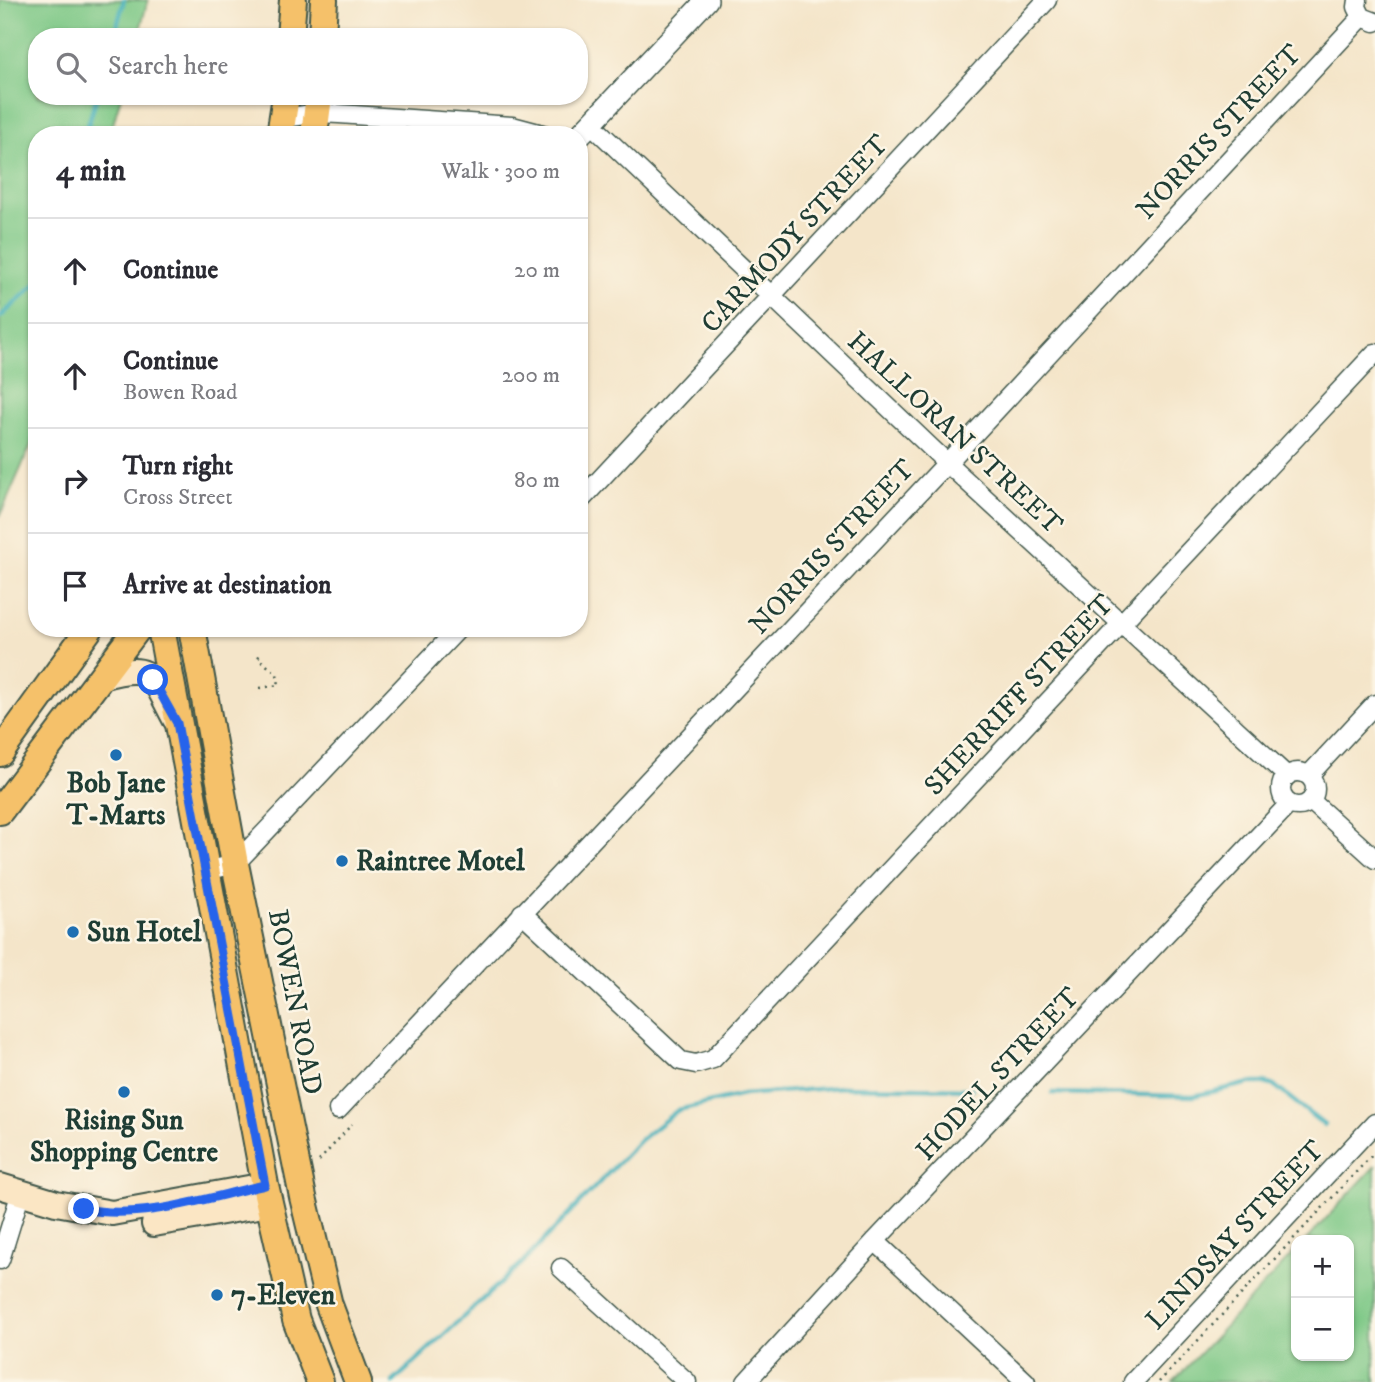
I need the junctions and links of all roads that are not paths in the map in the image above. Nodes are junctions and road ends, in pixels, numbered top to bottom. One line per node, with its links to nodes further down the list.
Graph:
1 (293, 0): 6 (main road)
2 (324, 0): 7 (main road)
3 (707, 0): 11 (street)
4 (1047, 0): 13 (street, CARMODY STREET)
5 (1365, 13): 15 (street, NORRIS STREET)
6 (291, 28)
7 (322, 28)
8 (317, 115): 9 (street); 10 (street)
9 (284, 116)
10 (512, 126)
11 (588, 127)
12 (588, 133): 13 (street, HALLORAN STREET)
13 (774, 297): 15 (street, HALLORAN STREET); 16 (street, CARMODY STREET)
14 (1375, 353): 17 (street, SHERRIFF STREET)
15 (947, 463): 17 (street, HALLORAN STREET); 35 (street, NORRIS STREET)
16 (588, 493)
17 (1122, 624): 28 (street, HALLORAN STREET); 35 (street, SHERRIFF STREET)
18 (84, 637): 26 (main road)
19 (131, 637): 23 (main road)
20 (163, 637): 25 (main road)
21 (194, 637): 33 (main road, BOWEN ROAD)
22 (450, 637): 33 (street)
23 (101, 677): 25 (main road); 31 (main road)
24 (1375, 704): 27 (street)
25 (177, 723): 34 (main road)
26 (0, 753)
27 (1309, 775): 28 (street); 29 (street)
28 (1287, 776): 30 (street)
29 (1311, 801): 30 (street); 32 (street)
30 (1290, 804): 41 (street, HODEL STREET)
31 (0, 811)
32 (1375, 859)
33 (235, 864): 34 (street); 38 (main road, BOWEN ROAD)
34 (206, 872): 40 (main road)
35 (522, 913): 36 (street, NORRIS STREET)
36 (338, 1110)
37 (1375, 1123): 49 (street, LINDSAY STREET)
38 (301, 1188): 40 (main road); 45 (main road, BOWEN ROAD)
39 (11, 1189): 40 (main road); 42 (street)
40 (267, 1195): 44 (main road)
41 (875, 1241): 47 (street, HODEL STREET); 48 (street)
42 (0, 1261)
43 (561, 1268): 46 (street)
44 (320, 1382)
45 (358, 1382)
46 (687, 1382)
47 (747, 1382)
48 (1026, 1382)
49 (1133, 1382)

